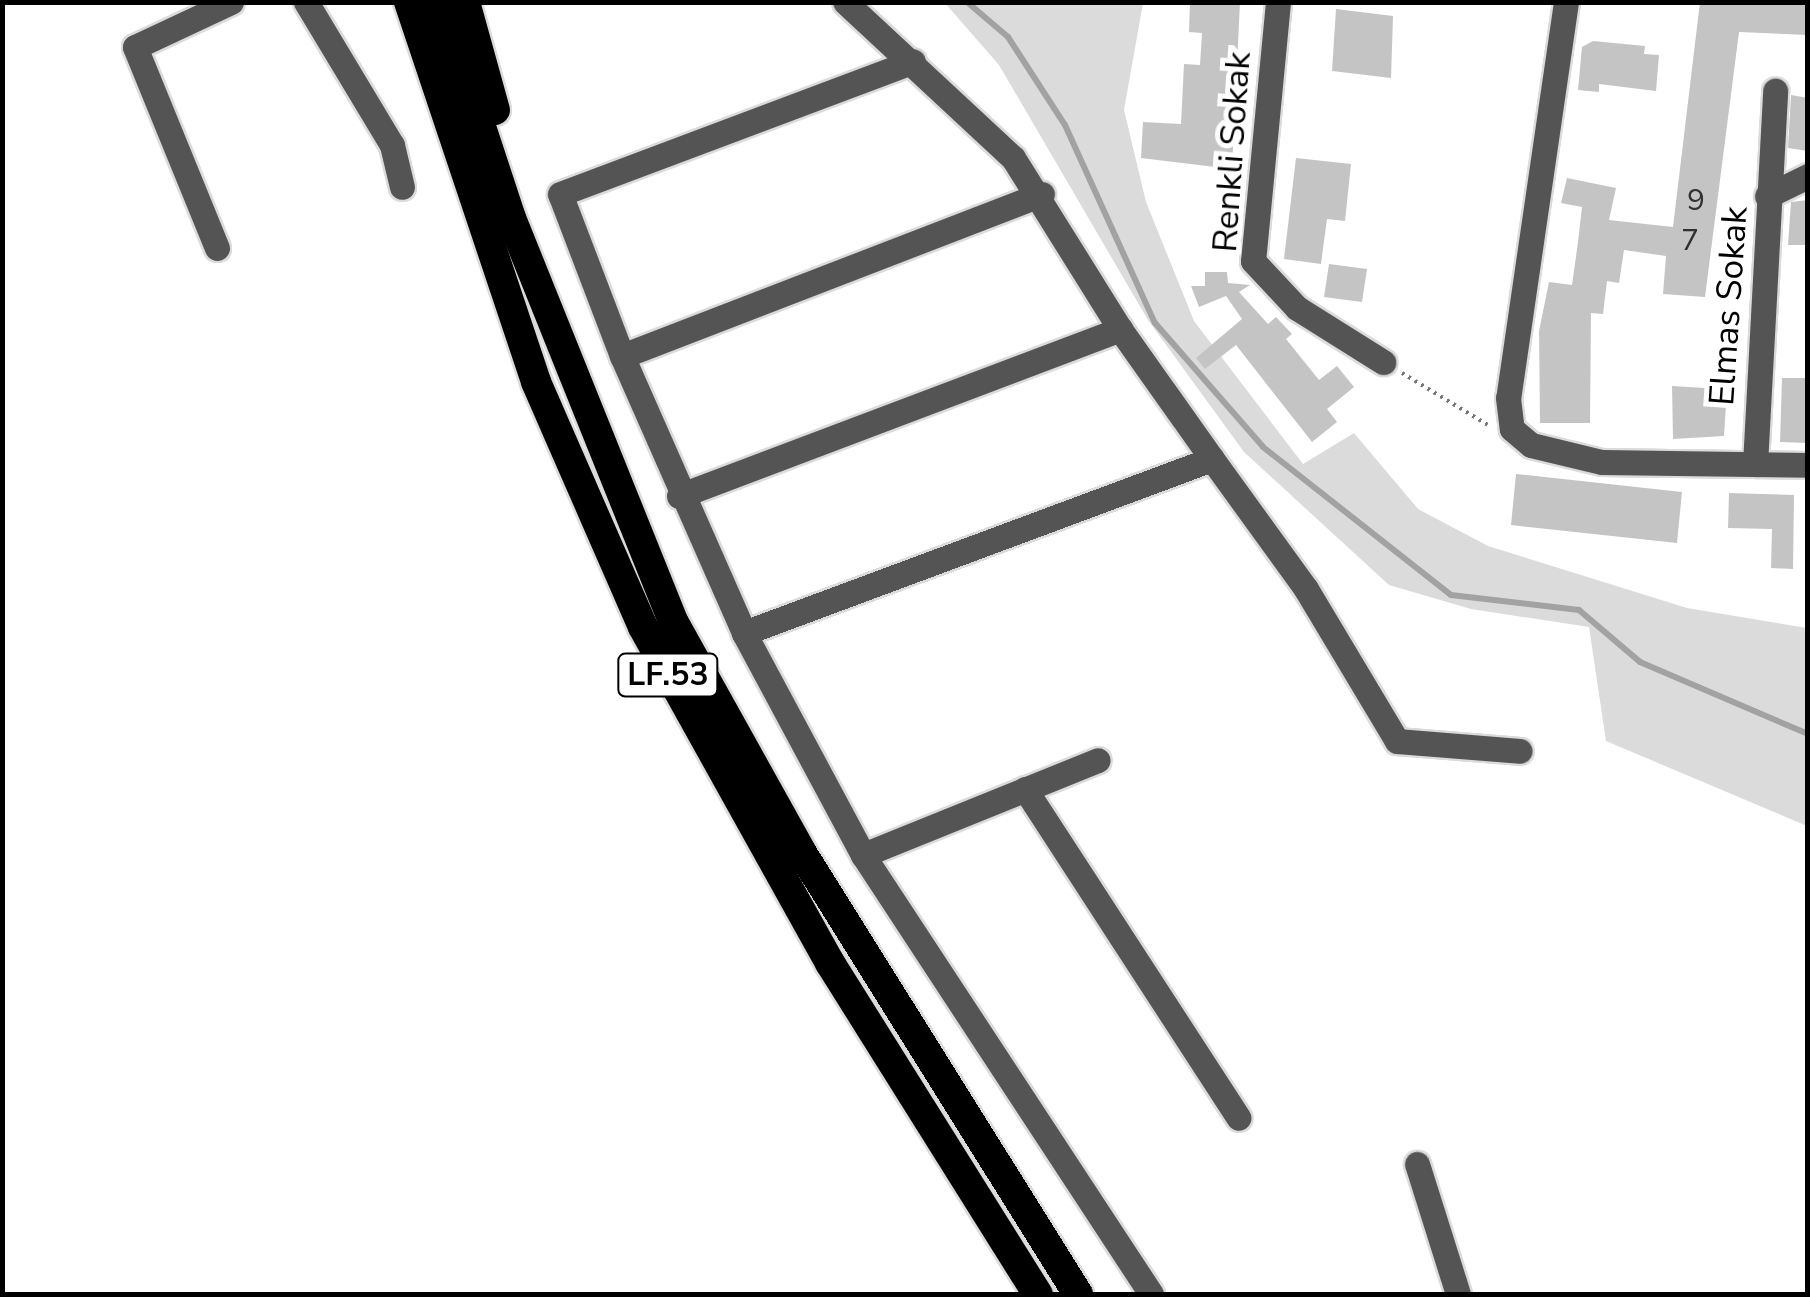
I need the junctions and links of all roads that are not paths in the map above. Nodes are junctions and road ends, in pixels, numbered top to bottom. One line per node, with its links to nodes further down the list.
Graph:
1 (231, 2): 15 (street)
2 (306, 2): 12 (street)
3 (408, 2): 31 (highway, LF.53)
4 (440, 2): 23 (highway, LF.53)
5 (465, 2): 23 (highway)
6 (845, 2): 9 (street)
7 (1278, 2): 18 (street, Renkli Sokak)
8 (1566, 2): 20 (street)
9 (914, 61): 13 (street); 17 (street)
10 (1775, 91): 14 (street)
11 (1808, 176): 14 (street, Elmas Sokak)
12 (402, 186)
13 (1042, 194): 16 (street); 17 (street)
14 (1767, 196): 20 (street, Elmas Sokak)
15 (217, 248)
16 (1120, 329): 19 (street); 22 (street)
17 (622, 356): 22 (street)
18 (1383, 362)
19 (1212, 460): 24 (street); 25 (street)
20 (1755, 464): 21 (street)
21 (1808, 466)
22 (678, 496): 24 (street)
23 (650, 572): 32 (highway, LF.53)
24 (744, 633): 28 (street)
25 (1520, 751)
26 (1098, 760): 27 (street)
27 (1025, 790): 28 (street); 29 (street)
28 (863, 855): 33 (street)
29 (1239, 1118)
30 (1417, 1164): 34 (street)
31 (1038, 1294)
32 (1078, 1294)
33 (1151, 1294)
34 (1458, 1294)

